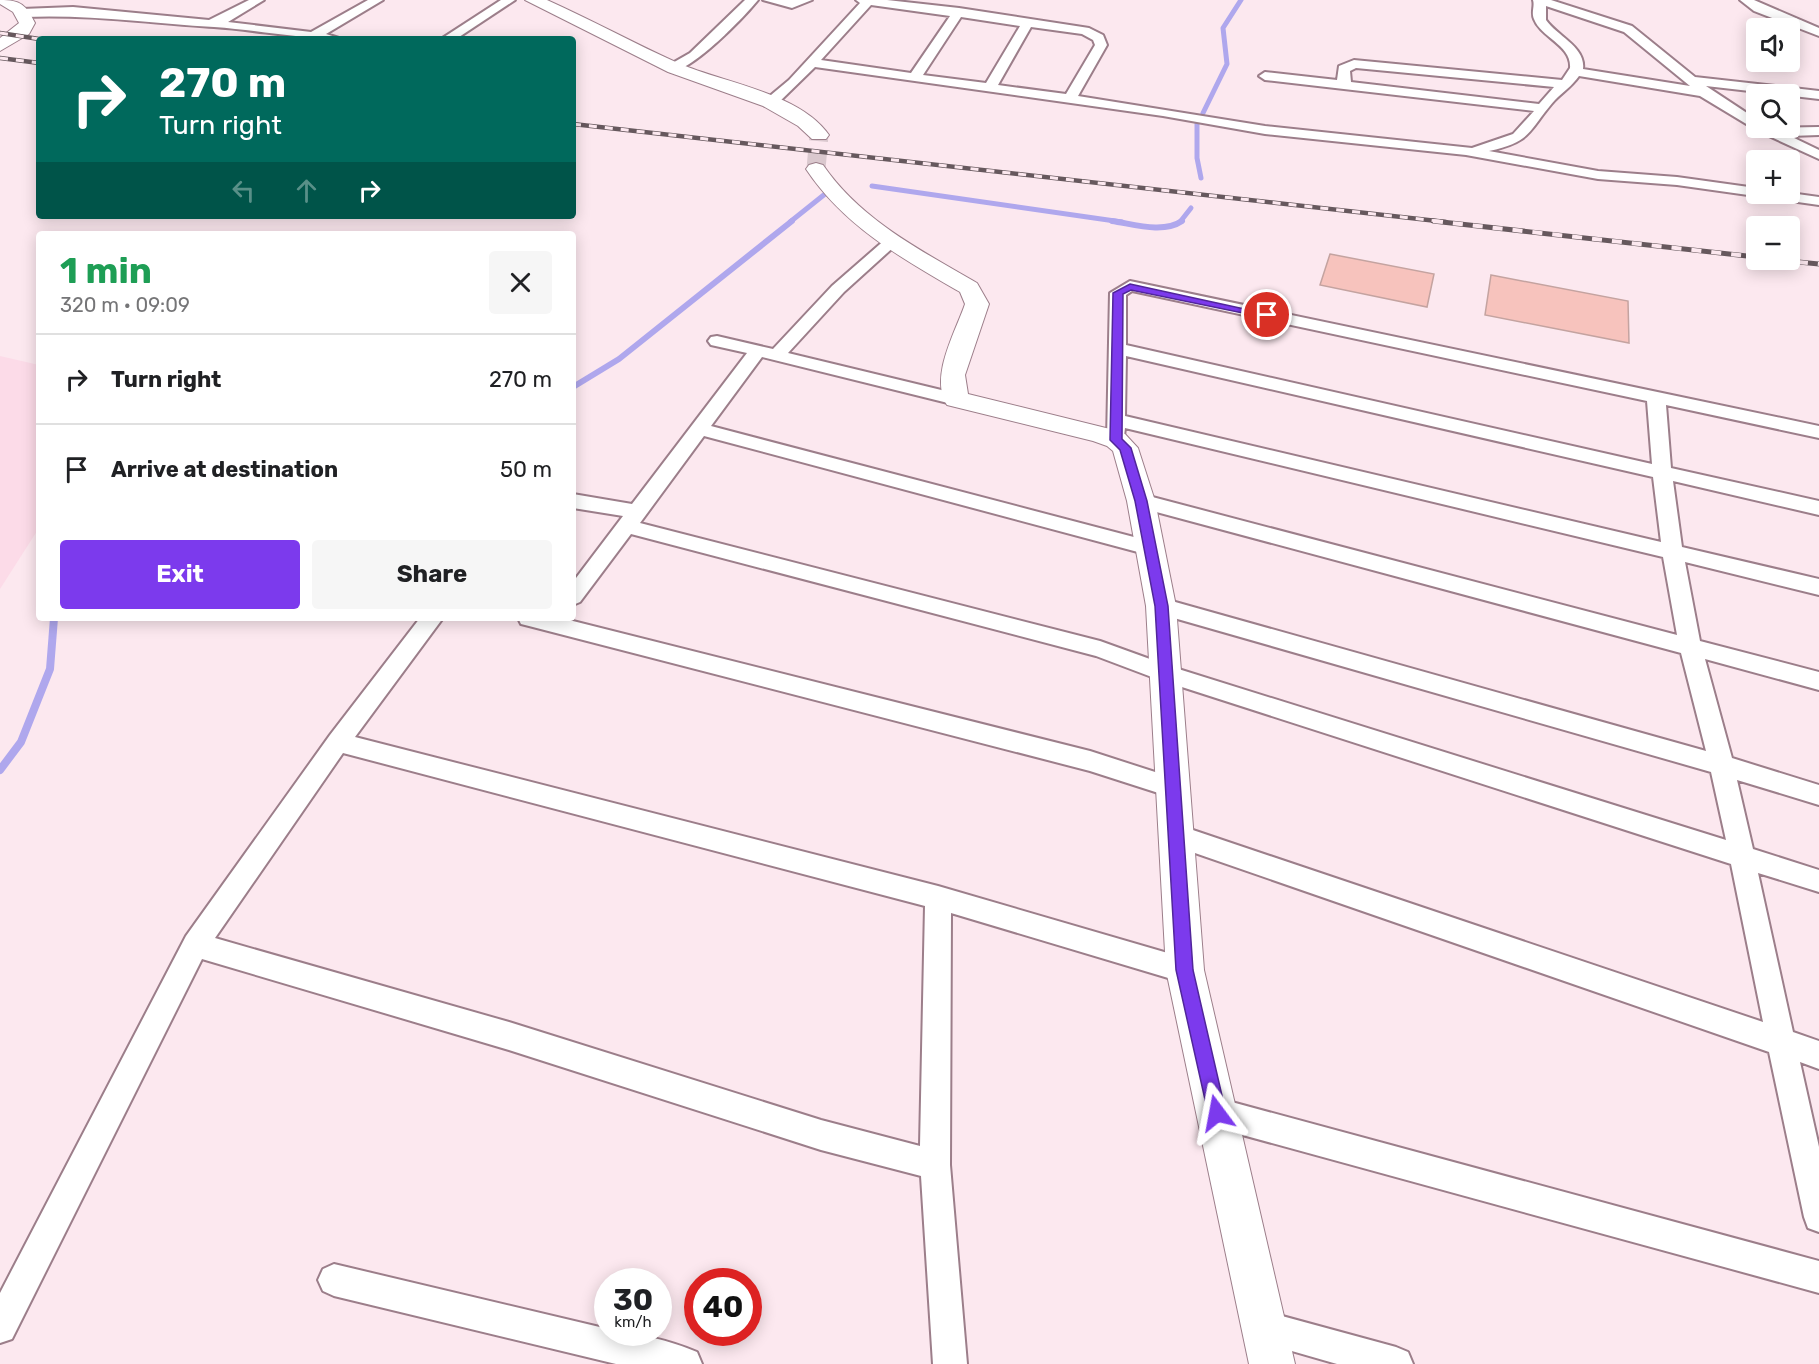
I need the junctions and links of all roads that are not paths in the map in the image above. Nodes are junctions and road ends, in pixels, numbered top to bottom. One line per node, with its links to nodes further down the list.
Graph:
1 (5, 0): 17 (street)
2 (94, 0): 15 (street)
3 (258, 0): 19 (street)
4 (376, 0): 21 (street)
5 (509, 0): 22 (street)
6 (533, 0): 25 (street)
7 (752, 0): 25 (street)
8 (769, 0): 9 (street)
9 (806, 0)
10 (862, 0): 12 (street)
11 (1746, 0): 20 (street)
12 (875, 1): 14 (street); 24 (street)
13 (1540, 1): 26 (street); 29 (street)
14 (940, 5): 16 (street)
15 (73, 11): 17 (street); 19 (street)
16 (959, 12): 18 (street); 28 (street)
17 (22, 13): 23 (street)
18 (1029, 21): 32 (street); 35 (street)
19 (216, 24): 21 (street)
20 (1819, 32)
21 (313, 36)
22 (452, 36)
23 (0, 46)
24 (812, 63): 28 (street); 36 (street)
25 (674, 68): 36 (street)
26 (1577, 72): 30 (street); 33 (street)
27 (1265, 76): 31 (street)
28 (915, 77): 32 (street)
29 (1692, 81): 33 (street); 34 (street)
30 (1564, 84): 31 (street); 37 (street)
31 (1344, 85): 37 (street)
32 (990, 88): 35 (street)
33 (1704, 92): 38 (street)
34 (1819, 95)
35 (1070, 99): 43 (street)
36 (770, 103): 41 (street)
37 (1542, 108): 43 (street)
38 (1746, 118)
39 (1800, 131): 40 (street)
40 (1819, 131)
41 (819, 135)
42 (1784, 138): 44 (street)
43 (1466, 151): 46 (street)
44 (1819, 155)
45 (816, 169): 49 (street)
46 (1746, 191)
47 (1800, 198): 48 (street)
48 (1819, 201)
49 (892, 242): 52 (street); 54 (street)
50 (717, 341): 52 (street)
51 (1119, 349): 53 (street); 56 (street); 58 (street)
52 (766, 354): 54 (street); 55 (street)
53 (1656, 397): 57 (street); 58 (street)
54 (956, 399): 56 (street)
55 (699, 429): 62 (street); 63 (street)
56 (1116, 430): 59 (street); 64 (street)
57 (1819, 432)
58 (1662, 474): 61 (street); 64 (street)
59 (1141, 501): 63 (street); 70 (street)
60 (576, 502): 62 (street)
61 (1819, 508)
62 (631, 519): 66 (street); 71 (street)
63 (1149, 548): 67 (street)
64 (1672, 550): 65 (street); 70 (street)
65 (1819, 587)
66 (576, 593)
67 (1161, 606): 71 (street); 74 (street)
68 (430, 621): 73 (street)
69 (559, 621): 75 (street)
70 (1691, 649): 72 (street); 74 (street)
71 (1165, 673): 75 (street); 78 (street)
72 (1819, 681)
73 (338, 742): 80 (street); 81 (street)
74 (1722, 765): 76 (street); 78 (street)
75 (1174, 788): 77 (street)
76 (1819, 795)
77 (1178, 836): 82 (street); 83 (street)
78 (1741, 855): 79 (street); 83 (street)
79 (1819, 881)
80 (938, 898): 82 (street); 86 (street)
81 (195, 945): 86 (street); 90 (street)
82 (1185, 970): 85 (street)
83 (1782, 1042): 84 (street); 87 (street)
84 (1819, 1055)
85 (1217, 1113): 88 (street); 91 (street)
86 (935, 1166): 93 (street)
87 (1819, 1217)
88 (1819, 1277)
89 (334, 1280): 92 (street)
90 (0, 1327)
91 (1264, 1327): 94 (street); 95 (street)
92 (685, 1364)
93 (950, 1364)
94 (1272, 1364)
95 (1396, 1364)

